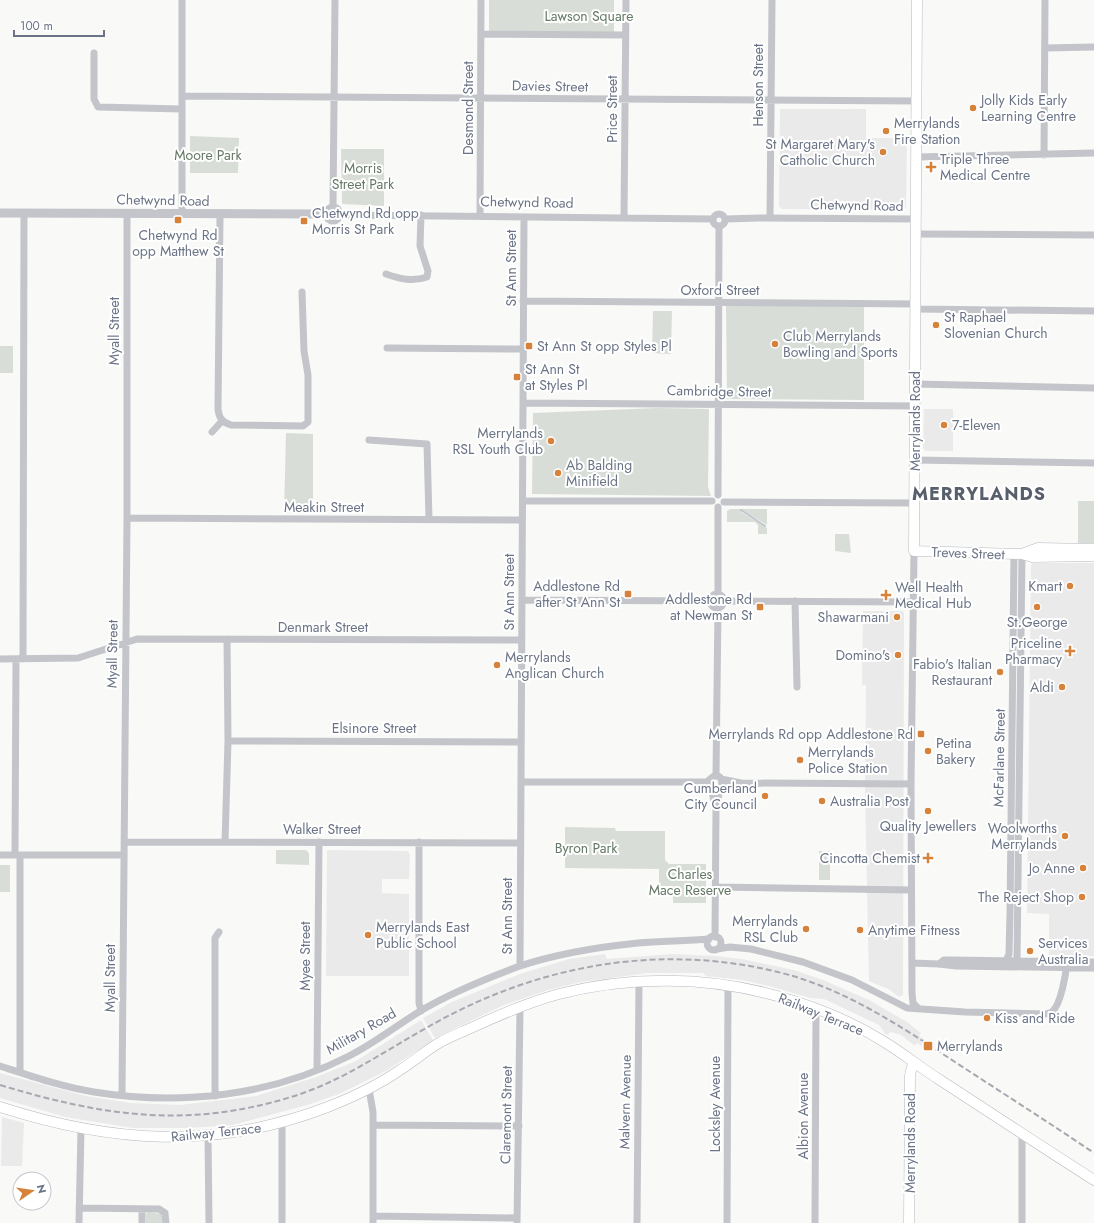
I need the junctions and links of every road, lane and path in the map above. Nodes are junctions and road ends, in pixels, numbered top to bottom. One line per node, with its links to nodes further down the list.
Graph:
1 (182, 0): 13 (street)
2 (335, 0): 14 (street)
3 (481, 0): 8 (street, Desmond Street)
4 (626, 0): 9 (street, Price Street)
5 (772, 0): 17 (street, Henson Street)
6 (917, 0): 18 (main road, Merrylands Road)
7 (1045, 0): 11 (street)
8 (481, 34): 9 (street); 15 (street, Desmond Street)
9 (625, 35): 16 (street, Price Street)
10 (1094, 47): 11 (street)
11 (1044, 48): 21 (street)
12 (94, 53): 19 (street)
13 (182, 96): 14 (street, Davies Street); 19 (street)
14 (335, 97): 15 (street, Davies Street); 23 (street)
15 (481, 98): 16 (street, Davies Street); 32 (street, Desmond Street)
16 (626, 99): 17 (street, Davies Street); 34 (street, Price Street)
17 (771, 100): 18 (street, Davies Street); 35 (street, Henson Street)
18 (917, 101): 22 (main road, Merrylands Road)
19 (182, 109): 27 (street)
20 (1094, 153): 21 (street)
21 (1044, 155): 22 (street)
22 (917, 157): 38 (main road, Merrylands Road)
23 (333, 207): 28 (street); 29 (street)
24 (0, 213): 25 (street, Chetwynd Road)
25 (24, 213): 26 (street, Chetwynd Road); 84 (street)
26 (126, 214): 27 (street, Chetwynd Road); 66 (street, Myall Street)
27 (182, 214): 30 (street, Chetwynd Road)
28 (326, 214): 29 (street); 30 (street, Chetwynd Road)
29 (340, 214): 31 (street, Chetwynd Road)
30 (220, 215): 55 (street)
31 (421, 215): 32 (street, Chetwynd Road); 42 (street)
32 (480, 216): 33 (street, Chetwynd Road)
33 (524, 217): 34 (street, Chetwynd Road); 44 (street, St Ann Street)
34 (624, 217): 36 (street, Chetwynd Road)
35 (770, 218): 37 (street, Chetwynd Road); 38 (street, Chetwynd Road)
36 (713, 219): 37 (street); 39 (street)
37 (726, 219): 39 (street)
38 (916, 219): 40 (main road, Merrylands Road)
39 (720, 226): 45 (street)
40 (916, 234): 41 (street); 46 (main road, Merrylands Road)
41 (1094, 235)
42 (386, 274)
43 (302, 292): 55 (street)
44 (523, 301): 45 (street, Oxford Street); 49 (street, St Ann Street)
45 (719, 303): 46 (street, Oxford Street); 53 (street)
46 (916, 306): 47 (street, Oxford Street); 50 (main road, Merrylands Road)
47 (1094, 311)
48 (387, 348): 49 (street)
49 (523, 349): 52 (street, St Ann Street)
50 (915, 384): 51 (street); 54 (main road, Merrylands Road)
51 (1094, 388)
52 (523, 403): 53 (street, Cambridge Street); 61 (street, St Ann Street)
53 (719, 405): 54 (street, Cambridge Street); 60 (street)
54 (915, 406): 58 (main road, Merrylands Road)
55 (222, 421): 56 (street)
56 (212, 432)
57 (369, 440): 67 (street)
58 (915, 460): 59 (street); 64 (main road, Merrylands Road)
59 (1094, 463)
60 (718, 495): 62 (street); 63 (street)
61 (523, 501): 62 (street); 68 (street, St Ann Street)
62 (712, 502): 65 (street)
63 (724, 502): 64 (street); 65 (street)
64 (915, 503): 70 (main road, Merrylands Road)
65 (718, 507): 73 (street)
66 (127, 518): 67 (street, Meakin Street); 82 (street, Myall Street)
67 (429, 519): 68 (street, Meakin Street)
68 (522, 520): 74 (street, St Ann Street)
69 (1094, 549): 71 (main road, Treves Street)
70 (914, 550): 71 (main road, Treves Street); 78 (street, Merrylands Road)
71 (1018, 554): 72 (main road, Treves Street); 109 (street, McFarlane Street); 110 (street, McFarlane Street)
72 (1094, 556)
73 (718, 593): 75 (street); 76 (street)
74 (522, 600): 75 (street); 81 (street, St Ann Street)
75 (710, 601): 79 (street)
76 (725, 601): 77 (street); 79 (street)
77 (795, 601): 78 (street); 85 (street)
78 (914, 602): 90 (street, Merrylands Road)
79 (718, 608): 89 (street)
80 (227, 640): 81 (street, Denmark Street); 82 (street, Denmark Street); 86 (street)
81 (521, 640): 87 (street, St Ann Street)
82 (125, 641): 84 (street, Denmark Street); 93 (street, Myall Street)
83 (0, 659): 84 (street, Denmark Street)
84 (19, 659): 100 (street)
85 (797, 688)
86 (228, 741): 87 (street, Elsinore Street); 94 (street)
87 (521, 742): 88 (street, St Ann Street)
88 (521, 782): 91 (street); 97 (street, St Ann Street)
89 (720, 782): 90 (street); 91 (street); 91 (street); 92 (street)
90 (912, 784): 102 (street, Merrylands Road)
91 (709, 785): 92 (street)
92 (716, 810): 101 (street)
93 (124, 842): 94 (street, Walker Street); 99 (street, Myall Street)
94 (225, 842): 95 (street, Walker Street)
95 (319, 842): 96 (street, Walker Street); 125 (street, Myee Street)
96 (419, 842): 97 (street, Walker Street); 122 (street)
97 (520, 843): 115 (street, St Ann Street)
98 (0, 855): 100 (street)
99 (123, 855): 100 (street); 128 (street, Myall Street)
100 (18, 856): 126 (street)
101 (716, 887): 102 (street); 104 (street)
102 (911, 890): 112 (street, Merrylands Road)
103 (219, 932): 129 (street)
104 (714, 938): 105 (street, Military Road); 106 (street); 107 (street); 108 (street, Military Road)
105 (681, 942): 106 (street, Military Road); 115 (street, Military Road)
106 (709, 947): 107 (street, Military Road)
107 (717, 949): 108 (street, Military Road)
108 (751, 949): 120 (street, Military Road)
109 (1006, 961): 110 (street); 113 (street)
110 (1016, 961): 114 (street)
111 (1094, 962): 114 (street)
112 (912, 963): 113 (street); 120 (street, Merrylands Road)
113 (939, 964): 114 (street)
114 (1066, 965): 116 (street); 120 (street)
115 (520, 966): 122 (street, Military Road)
116 (1094, 968)
117 (639, 982): 118 (main road, Railway Terrace); 119 (main road, Railway Terrace); 147 (street, Malvern Avenue)
118 (728, 986): 121 (main road, Railway Terrace); 148 (street, Locksley Avenue)
119 (520, 1008): 127 (main road, Railway Terrace); 133 (street, Claremont Street)
120 (918, 1008)
121 (816, 1009): 123 (main road, Railway Terrace); 149 (street, Albion Avenue)
122 (422, 1010): 125 (street, Military Road)
123 (913, 1063): 135 (main road, Railway Terrace); 150 (main road, Merrylands Road)
124 (0, 1066): 126 (street, Military Road)
125 (318, 1070): 129 (street, Military Road)
126 (20, 1072): 128 (street, Military Road)
127 (369, 1089): 131 (main road, Railway Terrace); 132 (street)
128 (122, 1096): 129 (street, Military Road)
129 (215, 1096)
130 (0, 1107): 134 (main road, Railway Terrace)
131 (282, 1122): 136 (main road, Railway Terrace); 146 (street)
132 (373, 1125): 133 (street); 140 (street)
133 (519, 1126): 141 (street, Claremont Street)
134 (80, 1129): 136 (main road, Railway Terrace); 138 (street)
135 (1022, 1134): 137 (main road, Railway Terrace); 151 (street)
136 (208, 1135): 145 (street)
137 (1094, 1180)
138 (79, 1208): 139 (street); 142 (street)
139 (142, 1210): 143 (street); 144 (street)
140 (373, 1219): 141 (street)
141 (517, 1220)
142 (79, 1223)
143 (142, 1223)
144 (166, 1223)
145 (209, 1223)
146 (282, 1223)
147 (637, 1223)
148 (727, 1223)
149 (815, 1223)
150 (909, 1223)
151 (1022, 1223)

